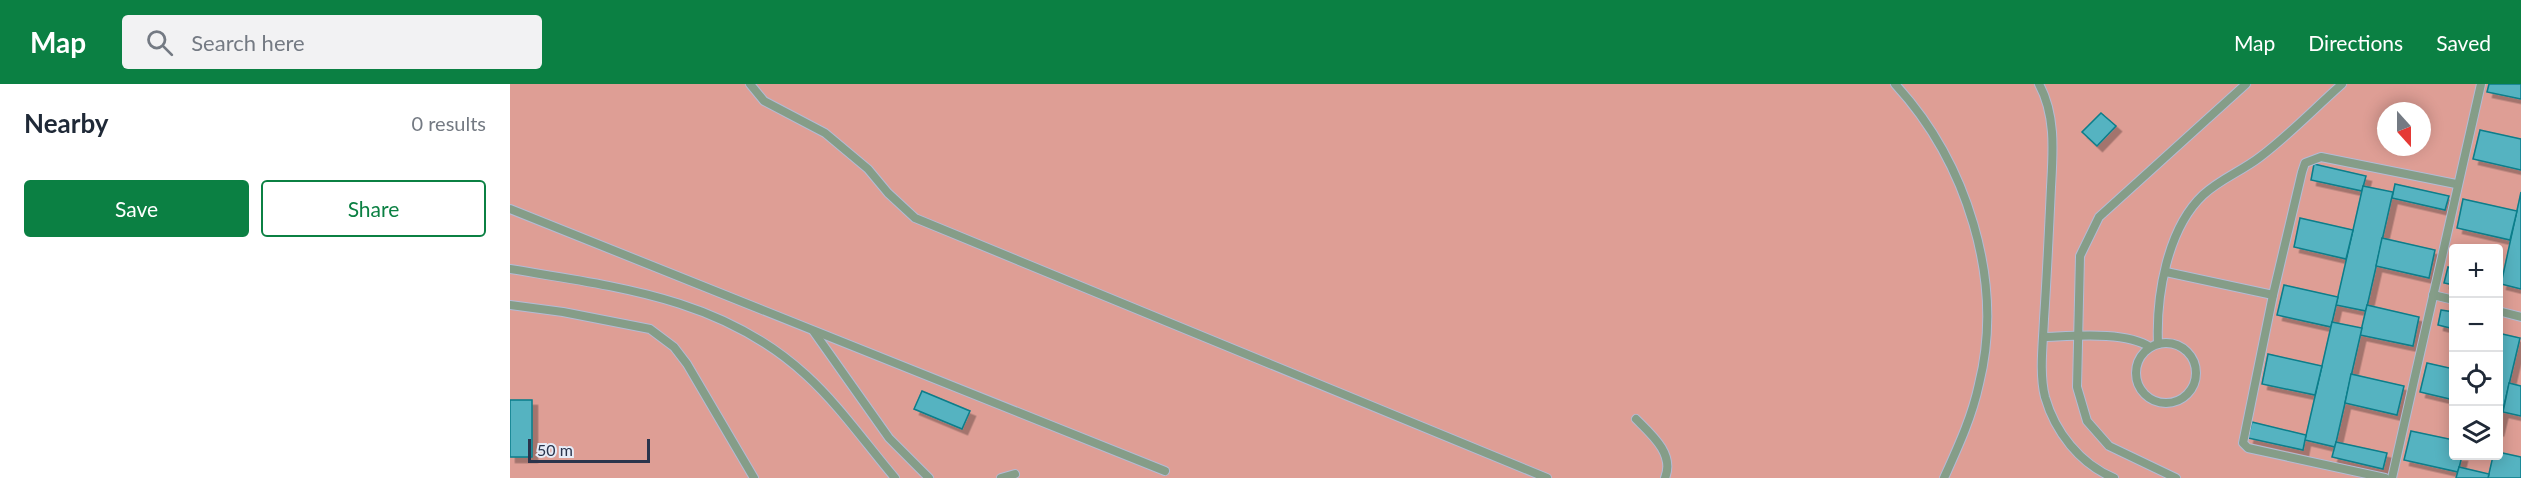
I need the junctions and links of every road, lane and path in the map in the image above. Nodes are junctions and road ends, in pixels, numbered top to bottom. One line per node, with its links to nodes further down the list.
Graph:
1 (750, 84): 28 (lane)
2 (1895, 84): 30 (lane)
3 (2039, 84): 19 (lane)
4 (2246, 84): 18 (lane)
5 (2342, 84): 10 (lane)
6 (2481, 84): 7 (lane)
7 (2456, 184): 11 (lane); 12 (lane)
8 (510, 209): 17 (lane)
9 (510, 269): 25 (lane)
10 (2166, 272): 11 (lane); 20 (lane)
11 (2273, 295): 33 (lane)
12 (2433, 296): 13 (lane); 34 (lane)
13 (2449, 299)
14 (510, 305): 24 (lane)
15 (2503, 312): 16 (lane)
16 (2521, 317)
17 (814, 332): 22 (lane); 26 (lane)
18 (2078, 336): 19 (lane); 20 (lane); 32 (lane)
19 (2044, 337): 31 (lane)
20 (2154, 345): 20 (lane)
21 (1636, 419): 29 (lane)
22 (1165, 471)
23 (1015, 474): 27 (lane)
24 (754, 478)
25 (895, 478)
26 (929, 478)
27 (1001, 478)
28 (1547, 478)
29 (1665, 478)
30 (1944, 478)
31 (2114, 478)
32 (2176, 478)
33 (2385, 478)
34 (2392, 478)

